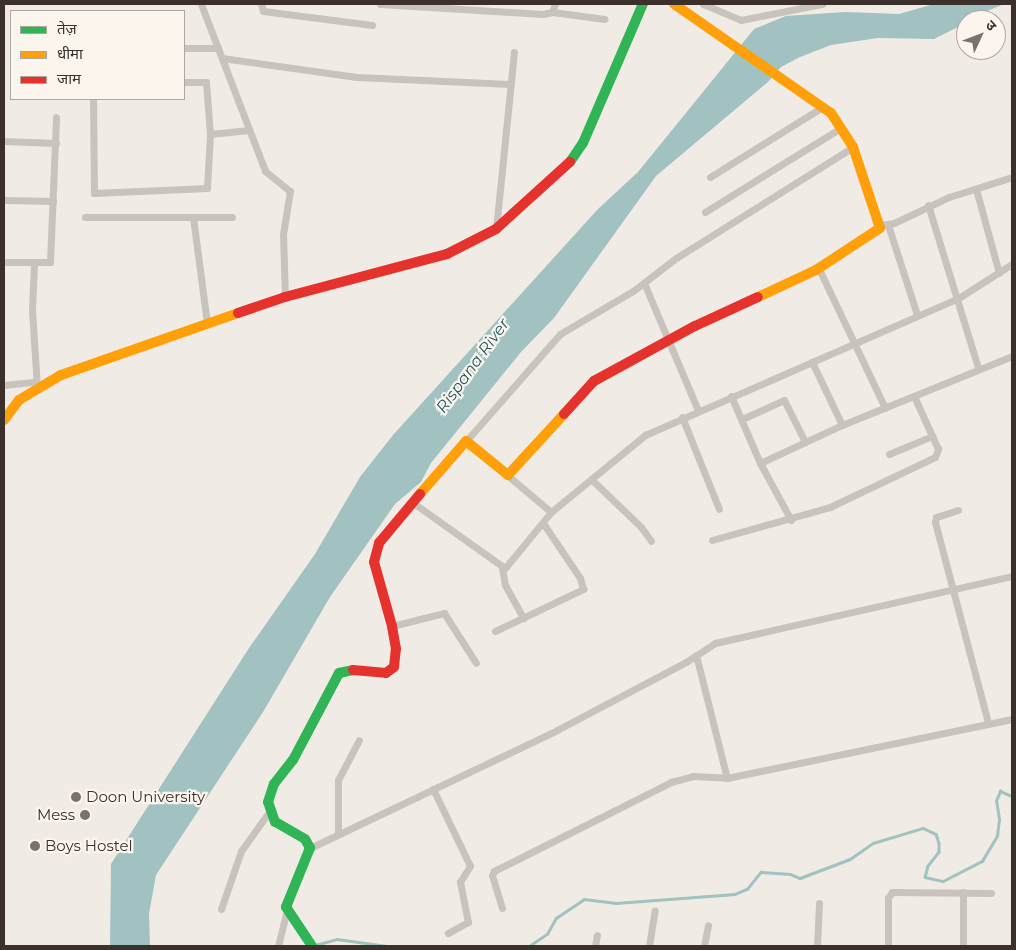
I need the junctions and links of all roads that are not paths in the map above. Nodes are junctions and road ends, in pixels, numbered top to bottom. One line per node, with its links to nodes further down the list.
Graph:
1 (201, 4): 13 (street)
2 (261, 4): 11 (street)
3 (380, 4): 9 (street)
4 (555, 4): 9 (street)
5 (643, 4): 38 (main road)
6 (674, 4): 19 (main road)
7 (702, 4): 8 (street)
8 (822, 4)
9 (552, 12): 10 (street)
10 (605, 19)
11 (372, 25)
12 (185, 48): 13 (street)
13 (218, 48): 15 (street)
14 (514, 52): 17 (street)
15 (222, 58): 17 (street); 22 (street)
16 (185, 82): 23 (street)
17 (511, 84): 38 (street)
18 (93, 100): 23 (street)
19 (824, 105): 21 (main road); 27 (street)
20 (56, 117): 25 (street)
21 (842, 127): 26 (main road); 33 (street)
22 (249, 130): 23 (street); 45 (street)
23 (210, 134)
24 (4, 141): 25 (street)
25 (56, 143): 31 (street)
26 (853, 147): 37 (main road); 44 (street)
27 (710, 177)
28 (1012, 177): 29 (street)
29 (976, 189): 32 (street); 43 (street)
30 (4, 200): 31 (street)
31 (52, 201): 40 (street)
32 (928, 205): 37 (street); 46 (street)
33 (705, 212)
34 (232, 216): 36 (street)
35 (85, 217): 36 (street)
36 (193, 217): 48 (street)
37 (884, 225): 42 (main road); 47 (street)
38 (496, 229): 45 (main road)
39 (4, 262): 40 (street)
40 (34, 264): 54 (street)
41 (1012, 264): 43 (street)
42 (819, 269): 49 (main road); 50 (street)
43 (999, 273): 46 (street)
44 (644, 283): 49 (street); 65 (street)
45 (285, 297): 48 (main road)
46 (957, 299): 47 (street); 53 (street)
47 (917, 315): 50 (street)
48 (207, 324): 54 (main road)
49 (669, 339): 59 (street); 69 (main road)
50 (855, 343): 52 (street); 58 (street)
51 (1012, 356): 53 (street)
52 (812, 362): 56 (street); 63 (street)
53 (978, 368): 57 (street)
54 (36, 384): 55 (street); 62 (main road)
55 (4, 385)
56 (732, 396): 59 (street); 61 (street)
57 (914, 396): 58 (street); 64 (street)
58 (885, 408): 63 (street)
59 (698, 410): 60 (street)
60 (682, 417): 70 (street); 72 (street)
61 (742, 419): 66 (street); 68 (street)
62 (4, 420)
63 (842, 425): 66 (street)
64 (932, 436): 67 (street); 75 (street)
65 (466, 441): 69 (main road); 71 (main road)
66 (805, 442): 68 (street)
67 (889, 454)
68 (760, 463): 75 (street)
69 (507, 475): 74 (street)
70 (590, 479): 74 (street); 78 (street)
71 (412, 502): 79 (street); 83 (main road)
72 (719, 509)
73 (958, 510): 81 (street)
74 (551, 512): 76 (street)
75 (791, 520): 77 (street)
76 (543, 523): 79 (street); 82 (street)
77 (712, 540)
78 (651, 541)
79 (502, 568): 82 (street)
80 (1012, 576): 81 (street)
81 (954, 588): 85 (street); 88 (street)
82 (523, 618): 84 (street)
83 (392, 626): 86 (street); 92 (main road)
84 (495, 631)
85 (696, 654): 90 (street); 91 (street)
86 (476, 663)
87 (1012, 719): 88 (street)
88 (988, 723): 90 (street)
89 (359, 740): 93 (street)
90 (727, 778): 98 (street)
91 (434, 789): 93 (street); 103 (street)
92 (270, 809): 94 (main road); 99 (street)
93 (338, 834): 94 (street)
94 (310, 848): 100 (main road)
95 (963, 892): 96 (street); 111 (street); 112 (street)
96 (991, 892)
97 (819, 903): 110 (street)
98 (502, 908)
99 (221, 909)
100 (287, 910): 105 (street); 106 (main road)
101 (655, 910): 108 (street)
102 (708, 925): 109 (street)
103 (448, 933)
104 (597, 935): 107 (street)
105 (278, 946)
106 (312, 946)
107 (596, 946)
108 (649, 946)
109 (704, 946)
110 (817, 946)
111 (888, 946)
112 (963, 946)

